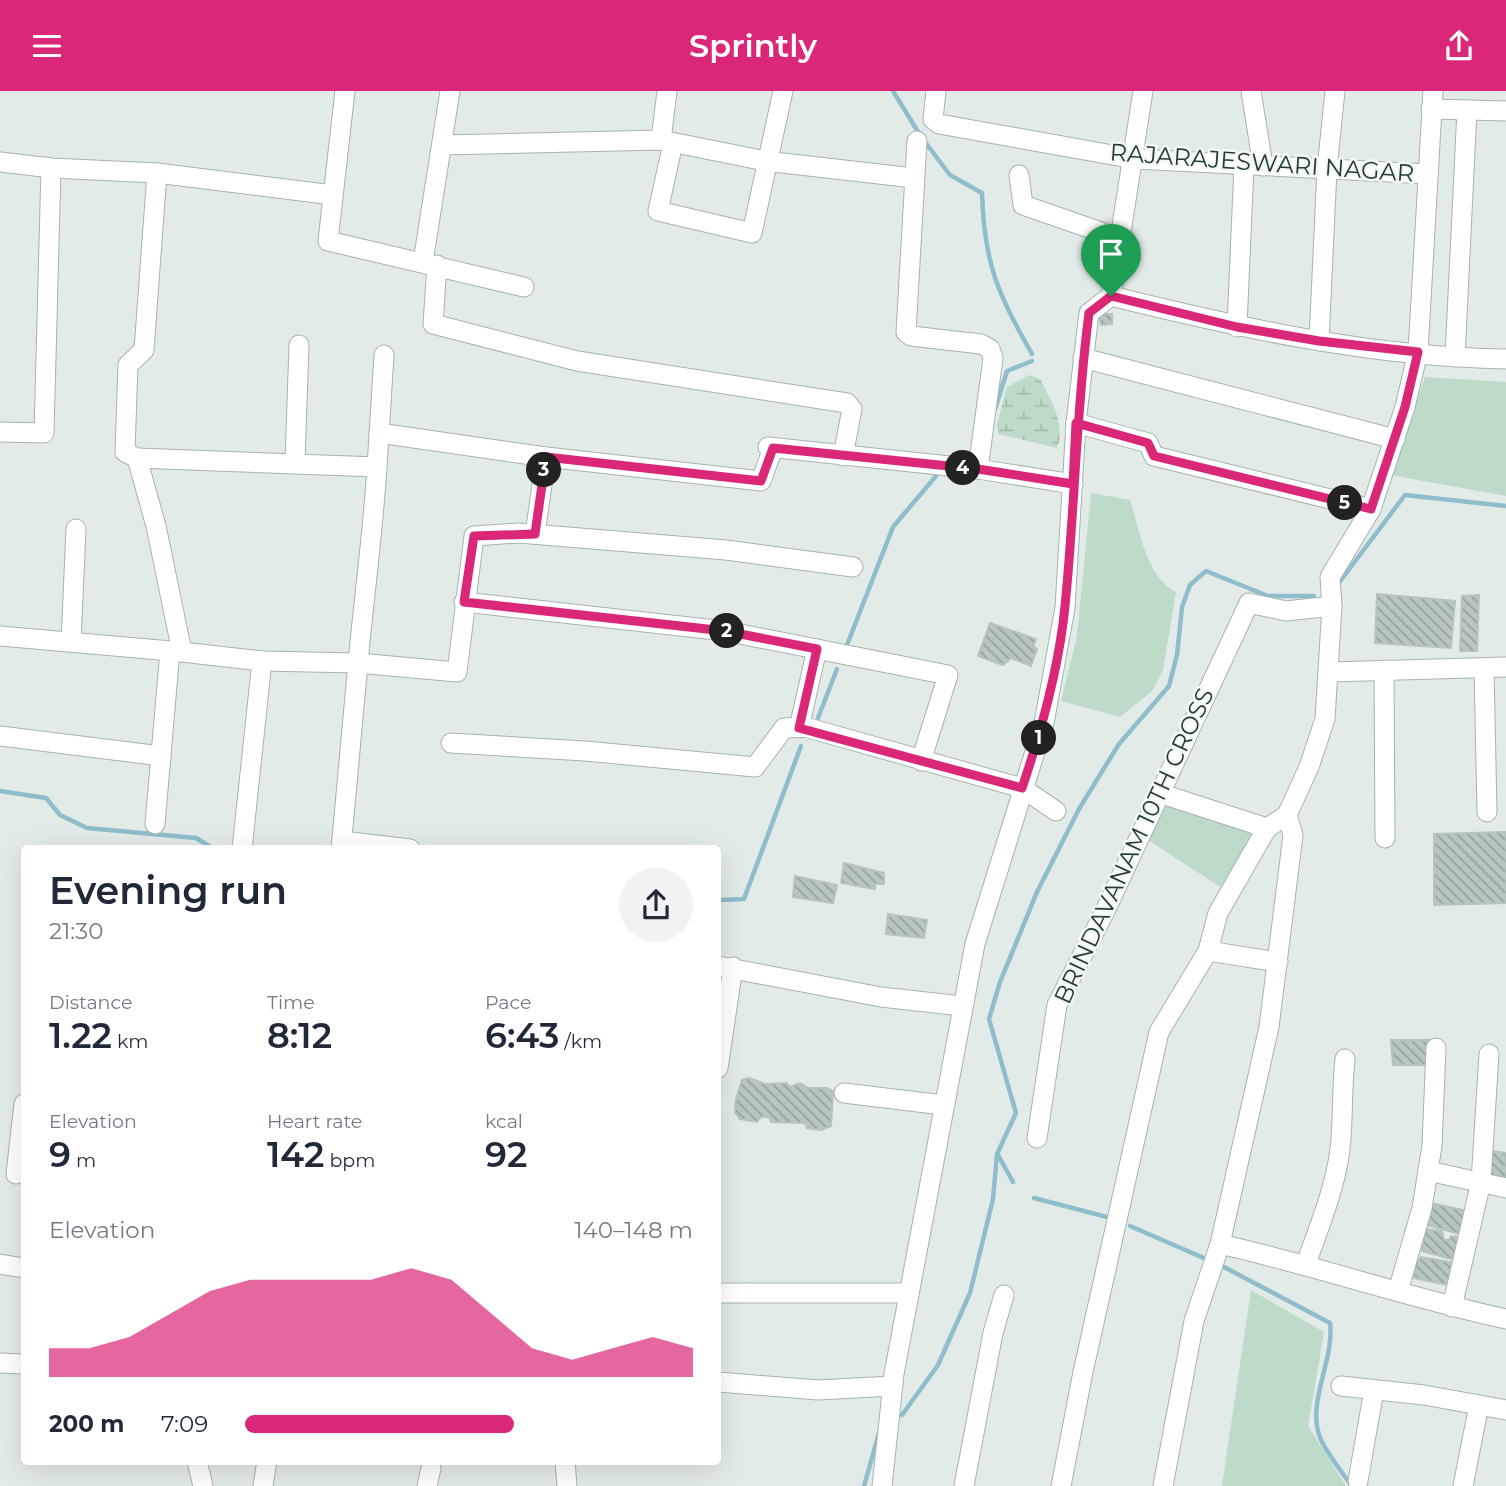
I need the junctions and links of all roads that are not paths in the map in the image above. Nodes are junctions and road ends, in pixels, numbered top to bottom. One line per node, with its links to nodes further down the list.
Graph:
1 (345, 91): 25 (street)
2 (450, 91): 14 (street)
3 (667, 91): 13 (street)
4 (783, 91): 16 (street)
5 (936, 91): 15 (street, RAJARAJESWARI NAGAR)
6 (1143, 91): 15 (street)
7 (1251, 91): 18 (street)
8 (1335, 91): 20 (street)
9 (1432, 100): 10 (street); 22 (street)
10 (1467, 110): 11 (street); 35 (street)
11 (1506, 111)
12 (917, 141): 24 (street)
13 (667, 142): 14 (street); 16 (street); 16 (street)
14 (442, 145): 27 (street)
15 (1135, 159): 18 (street, RAJARAJESWARI NAGAR); 26 (street)
16 (765, 161): 24 (street)
17 (0, 162): 19 (street)
18 (1253, 165): 20 (street, RAJARAJESWARI NAGAR); 30 (street)
19 (51, 168): 21 (street); 39 (street)
20 (1327, 169): 22 (street, RAJARAJESWARI NAGAR); 31 (street)
21 (157, 173): 25 (street); 44 (street)
22 (1428, 174): 33 (street)
23 (1019, 175): 26 (street)
24 (914, 178): 47 (street)
25 (333, 195): 27 (street)
26 (1121, 239): 29 (street)
27 (430, 263): 28 (street); 42 (street)
28 (524, 287)
29 (1111, 296): 30 (street); 36 (street)
30 (1237, 327): 31 (street)
31 (1319, 341): 33 (street)
32 (299, 345): 45 (street)
33 (1418, 352): 35 (street); 41 (street)
34 (384, 355): 40 (street)
35 (1455, 356): 37 (street)
36 (1083, 358): 38 (street); 41 (street)
37 (1506, 359)
38 (1076, 423): 48 (street); 49 (street)
39 (0, 432)
40 (379, 433): 43 (street); 46 (street)
41 (1395, 439): 49 (street)
42 (843, 456): 43 (street); 47 (street)
43 (546, 457): 51 (street)
44 (137, 459): 45 (street); 58 (street)
45 (295, 461): 46 (street)
46 (377, 467): 60 (street)
47 (978, 469): 48 (street)
48 (1073, 484): 70 (street)
49 (1371, 509): 54 (street)
50 (76, 529): 56 (street)
51 (535, 534): 52 (street); 53 (street)
52 (852, 567)
53 (464, 602): 57 (street); 60 (street)
54 (1332, 606): 64 (street); 71 (street, BRINDAVANAM 10TH CROSS)
55 (0, 636): 56 (street)
56 (71, 642): 58 (street)
57 (817, 649): 65 (street); 69 (street)
58 (176, 651): 59 (street); 68 (street)
59 (262, 661): 60 (street); 78 (street)
60 (358, 663): 79 (street)
61 (1506, 667): 62 (street)
62 (1484, 668): 63 (street); 73 (street)
63 (1384, 670): 64 (street); 77 (street)
64 (1329, 671): 74 (street)
65 (799, 728): 67 (street); 69 (street)
66 (0, 736): 68 (street)
67 (451, 743)
68 (161, 756): 75 (street)
69 (921, 761): 70 (street)
70 (1022, 788): 72 (street); 83 (street)
71 (1159, 793): 76 (street); 91 (street, BRINDAVANAM 10TH CROSS)
72 (1055, 811)
73 (1487, 812)
74 (1287, 815): 76 (street); 81 (street)
75 (155, 824)
76 (1267, 828): 80 (street)
77 (1385, 838)
78 (242, 845)
79 (341, 845)
80 (1208, 951): 81 (street); 123 (street)
81 (1278, 962): 96 (street)
82 (725, 966): 83 (street); 84 (street)
83 (962, 1006): 89 (street)
84 (721, 1024)
85 (1436, 1048): 92 (street)
86 (1489, 1054): 94 (street)
87 (1345, 1059): 98 (street)
88 (844, 1093): 89 (street)
89 (943, 1105): 102 (street)
90 (21, 1123): 93 (street)
91 (1037, 1138)
92 (1428, 1171): 94 (street); 100 (street)
93 (13, 1174)
94 (1481, 1182): 95 (street); 104 (street)
95 (1506, 1188)
96 (1220, 1244): 98 (street); 124 (street)
97 (0, 1264): 99 (street)
98 (1306, 1264): 100 (street)
99 (21, 1268)
100 (1398, 1291): 104 (street)
101 (721, 1293): 102 (street)
102 (909, 1293): 109 (street)
103 (1004, 1295): 122 (street)
104 (1452, 1307): 105 (street)
105 (1506, 1319)
106 (0, 1363): 107 (street)
107 (21, 1364)
108 (721, 1382): 109 (street)
109 (893, 1386): 121 (street)
110 (1341, 1386): 111 (street)
111 (1374, 1389): 112 (street); 117 (street)
112 (1479, 1405): 113 (street); 125 (street)
113 (1506, 1410)
114 (198, 1465): 118 (street)
115 (266, 1465): 119 (street)
116 (565, 1465): 120 (street)
117 (1359, 1481)
118 (203, 1486)
119 (263, 1486)
120 (567, 1486)
121 (882, 1486)
122 (964, 1486)
123 (1061, 1486)
124 (1163, 1486)
125 (1462, 1486)

